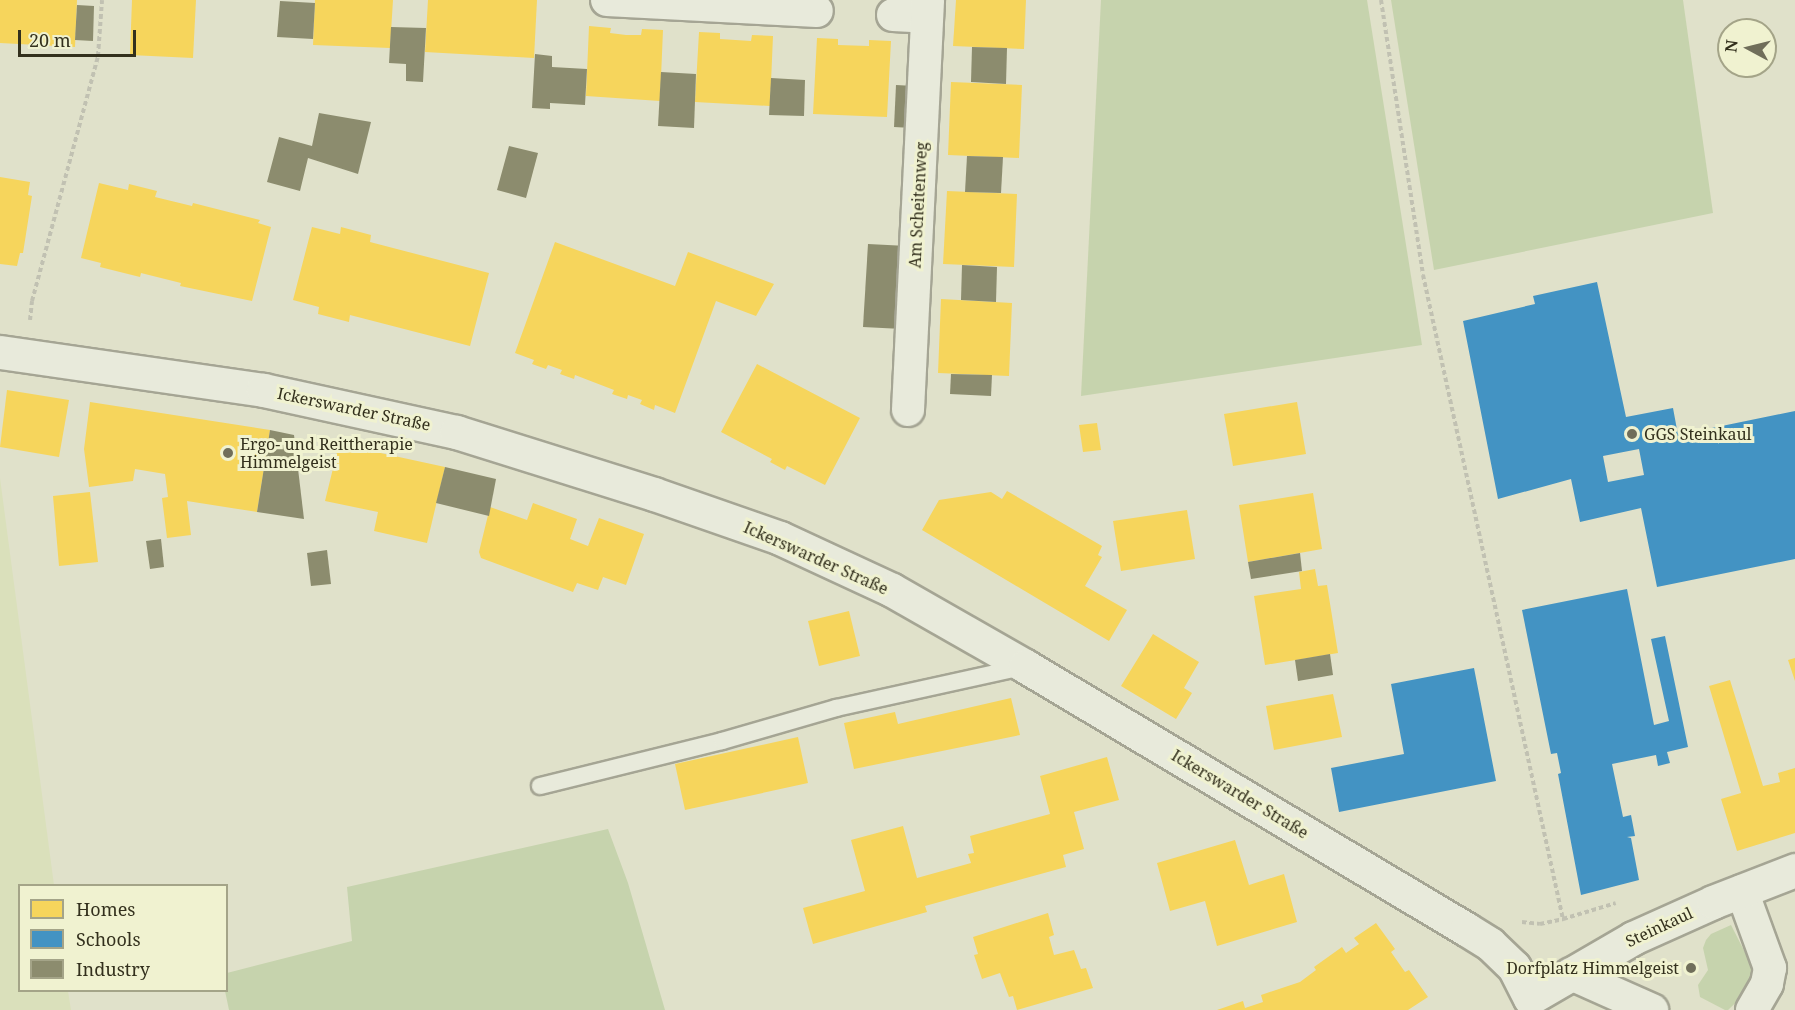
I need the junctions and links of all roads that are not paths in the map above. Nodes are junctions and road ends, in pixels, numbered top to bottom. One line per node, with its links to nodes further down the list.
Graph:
1 (607, 0): 2 (street)
2 (734, 4): 3 (street)
3 (782, 4): 5 (street)
4 (927, 9): 6 (street); 8 (street, Am Scheitenweg)
5 (817, 11)
6 (893, 15)
7 (13, 354): 9 (street, Ickerswarder Straße)
8 (908, 410)
9 (1025, 666): 10 (lane); 14 (street, Ickerswarder Straße)
10 (540, 786)
11 (1795, 870): 12 (street, Steinkaul)
12 (1743, 891): 13 (street, Steinkaul); 16 (street)
13 (1571, 974): 14 (street, Steinkaul); 15 (street)
14 (1521, 1004)
15 (1652, 1010)
16 (1752, 1010)

